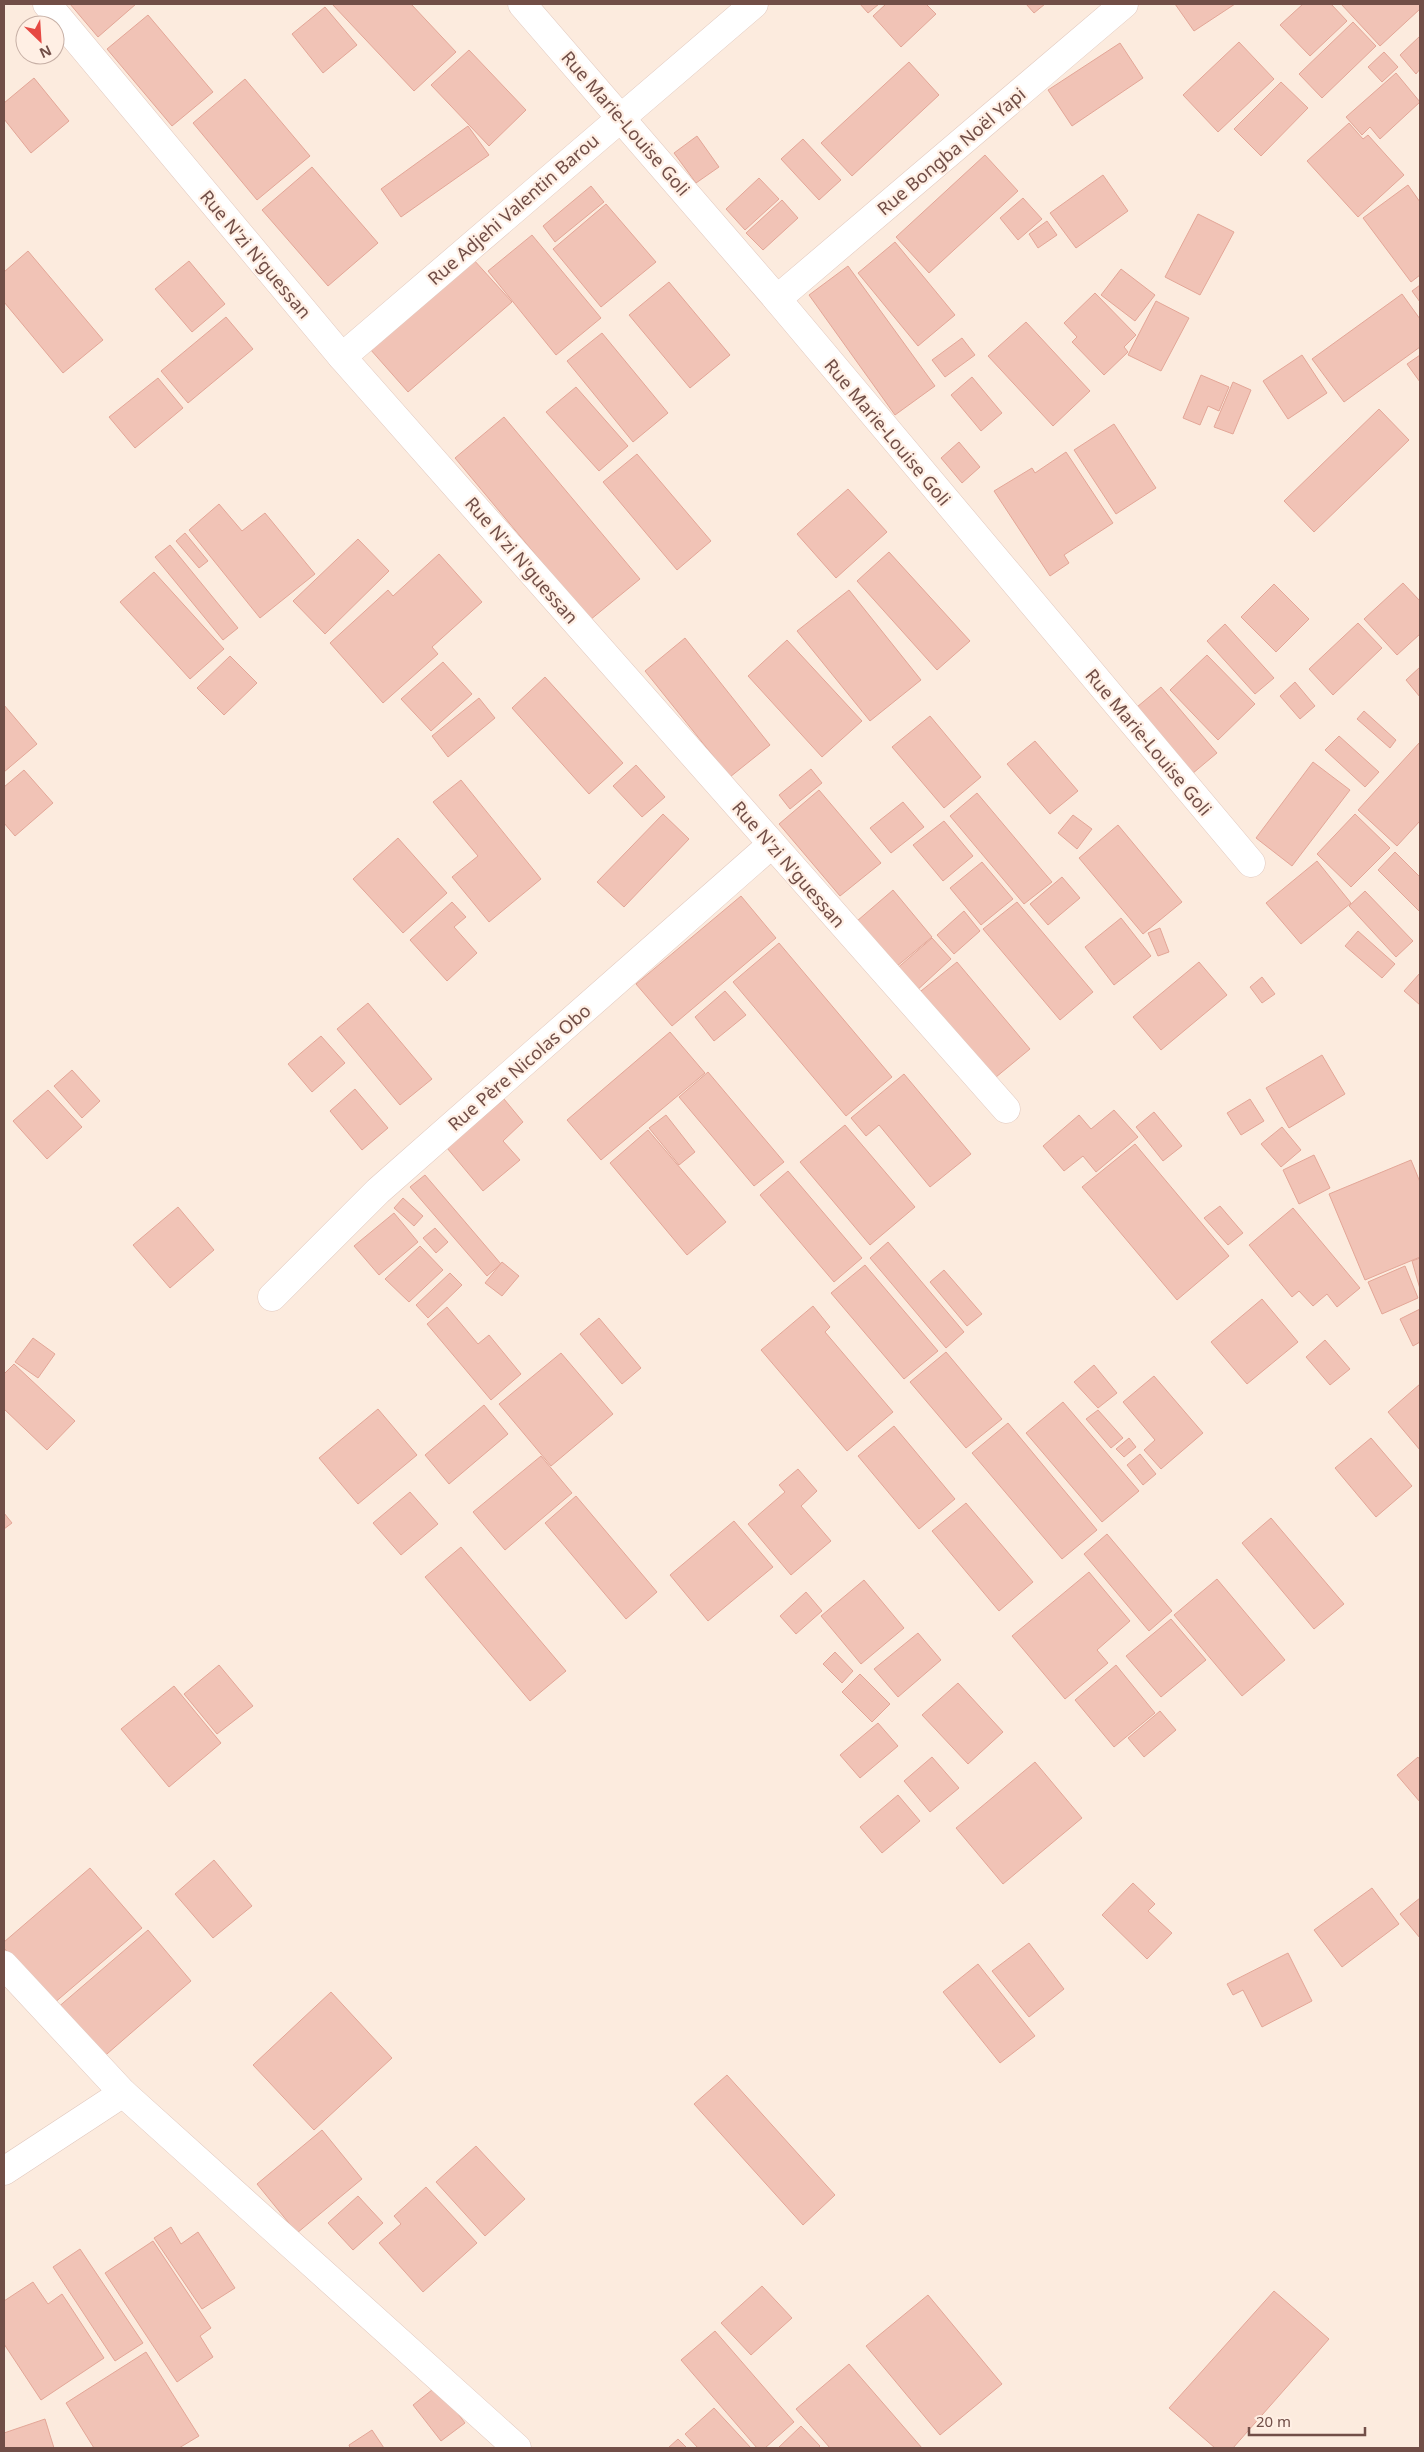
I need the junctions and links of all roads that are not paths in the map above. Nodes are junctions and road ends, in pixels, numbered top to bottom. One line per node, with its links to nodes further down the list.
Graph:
1 (47, 4): 7 (street, Rue N'zi N'guessan)
2 (522, 4): 5 (street, Rue Marie-Louise Goli)
3 (754, 4): 5 (street, Rue Adjehi Valentin Barou)
4 (1124, 4): 6 (street, Rue Bongba Noël Yapi)
5 (621, 116): 6 (street, Rue Marie-Louise Goli); 7 (street, Rue Adjehi Valentin Barou)
6 (777, 299): 9 (street, Rue Marie-Louise Goli)
7 (342, 356): 8 (street, Rue N'zi N'guessan)
8 (772, 844): 10 (street, Rue N'zi N'guessan); 11 (street, Rue Père Nicolas Obo)
9 (1250, 863)
10 (1006, 1109)
11 (272, 1297)
12 (4, 1965): 13 (street)
13 (123, 2094): 14 (street); 15 (street)
14 (4, 2171)
15 (517, 2448)

